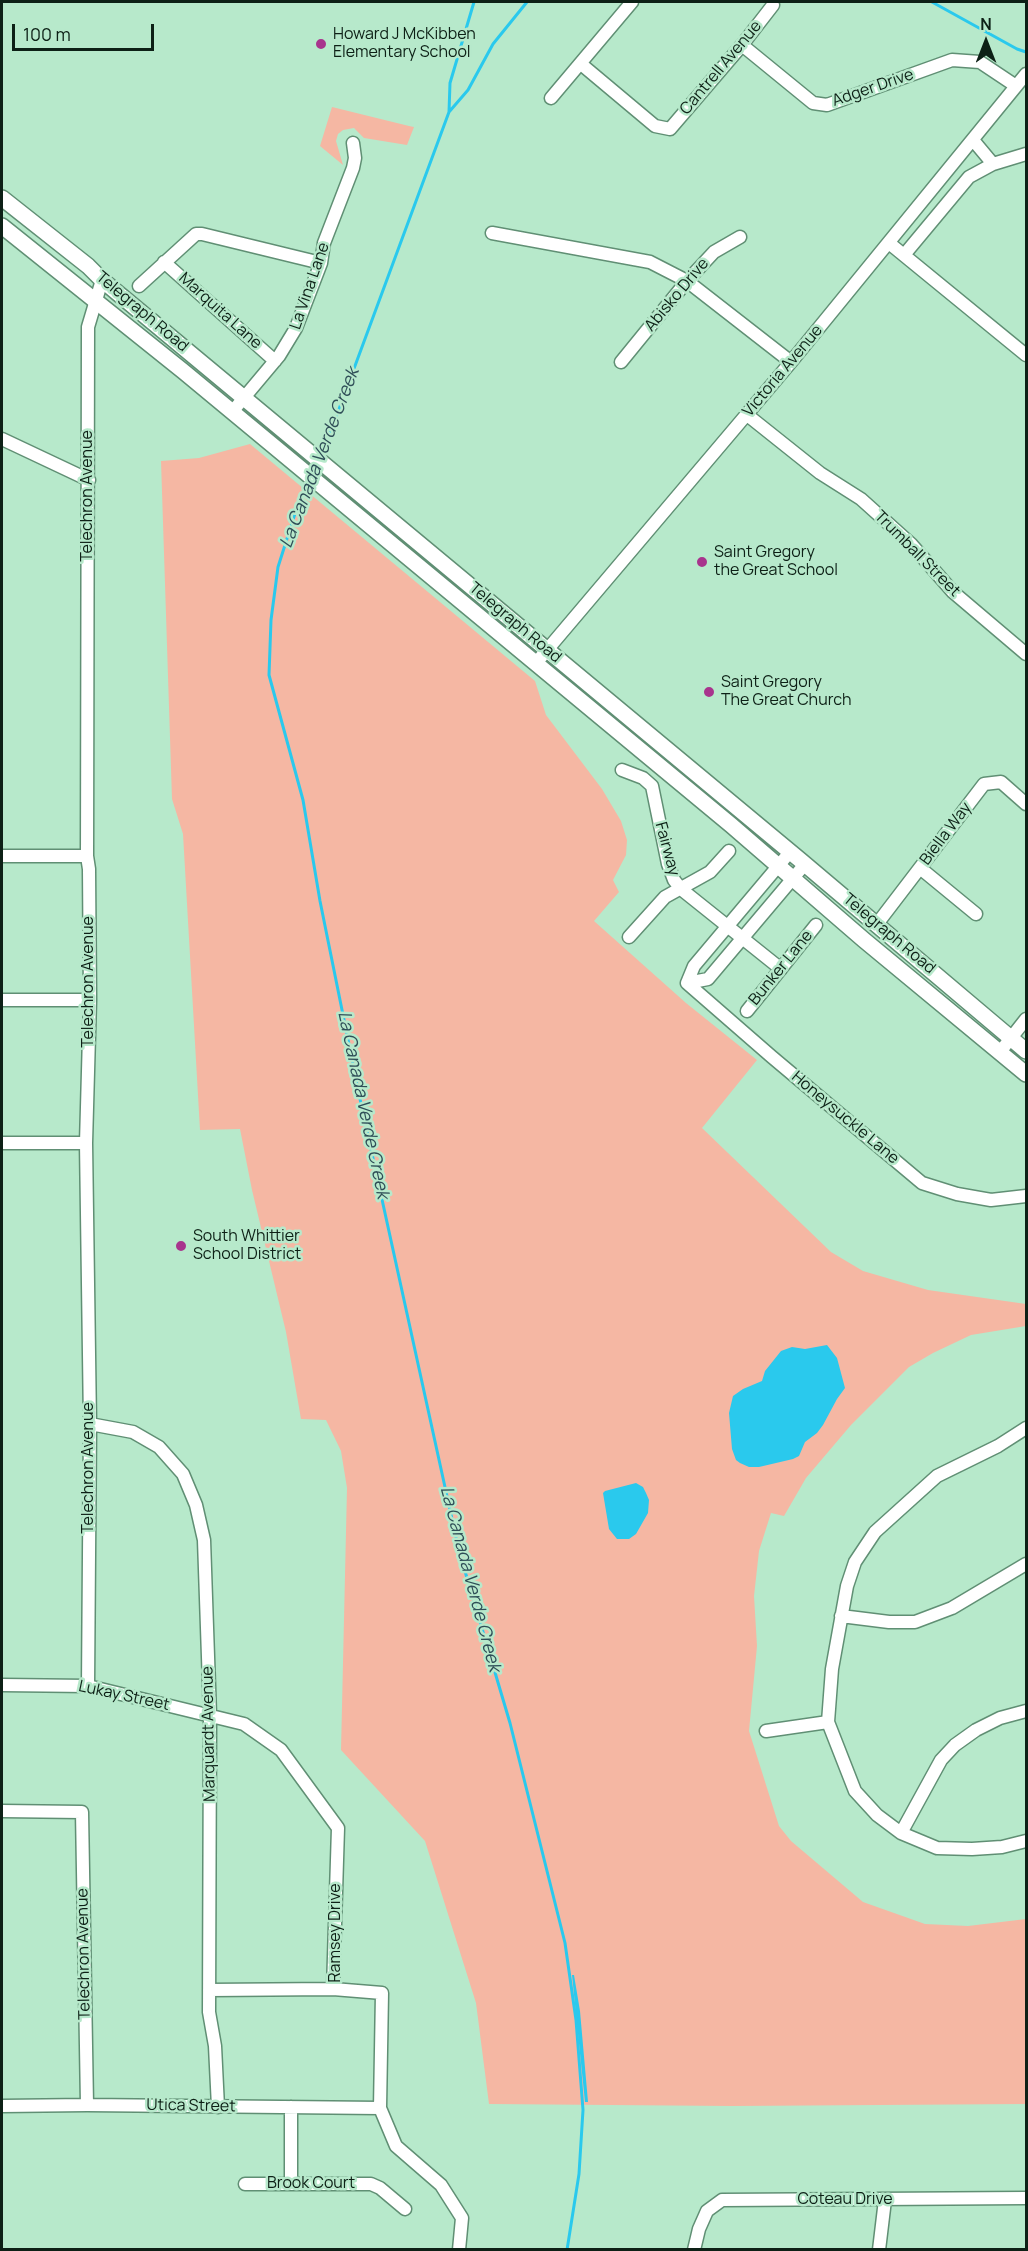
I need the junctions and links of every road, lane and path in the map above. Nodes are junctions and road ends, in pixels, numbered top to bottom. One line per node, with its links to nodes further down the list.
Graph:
1 (632, 2): 4 (street)
2 (773, 4): 3 (street, Cantrell Avenue)
3 (742, 45): 4 (street, Cantrell Avenue); 6 (street, Adger Drive)
4 (581, 64): 7 (street)
5 (1026, 75): 6 (street, Victoria Avenue)
6 (1016, 86): 8 (street, Victoria Avenue)
7 (551, 98)
8 (973, 140): 11 (street); 16 (street, Victoria Avenue)
9 (353, 143): 19 (street, La Vina Lane)
10 (1026, 154): 11 (street)
11 (993, 164): 17 (street)
12 (2, 198): 20 (main road, Telegraph Road)
13 (2, 226): 23 (main road, Telegraph Road)
14 (492, 233): 21 (street)
15 (740, 237): 21 (street, Abisko Drive)
16 (889, 243): 17 (street); 27 (street, Victoria Avenue)
17 (904, 255): 24 (street)
18 (164, 262): 19 (street); 22 (street); 25 (street, Marquita Lane)
19 (321, 263): 25 (street, La Vina Lane)
20 (102, 280): 23 (street, Telechron Avenue); 28 (main road, Telegraph Road)
21 (687, 281): 26 (street, Abisko Drive); 27 (street)
22 (139, 286)
23 (95, 300): 29 (main road, Telegraph Road); 32 (street, Telechron Avenue)
24 (1026, 355)
25 (275, 361): 28 (street, La Vina Lane)
26 (621, 362)
27 (791, 362): 30 (street, Victoria Avenue)
28 (244, 397): 29 (street, La Vina Lane); 33 (main road, Telegraph Road)
29 (232, 412): 35 (main road, Telegraph Road)
30 (746, 414): 33 (street, Victoria Avenue); 34 (street, Trumball Street)
31 (2, 438): 32 (street)
32 (89, 480): 41 (street, Telechron Avenue)
33 (548, 650): 35 (street, Victoria Avenue); 39 (main road, Telegraph Road)
34 (1026, 654)
35 (536, 663): 43 (main road, Telegraph Road)
36 (622, 770): 46 (street, Fairway)
37 (1026, 804): 44 (street, Biella Way)
38 (729, 851): 46 (street)
39 (790, 852): 42 (main road, Telegraph Road); 43 (street)
40 (2, 856): 41 (street)
41 (87, 856): 56 (street, Telechron Avenue)
42 (805, 864): 45 (street); 48 (main road, Telegraph Road)
43 (777, 865): 45 (main road, Telegraph Road); 50 (street)
44 (920, 868): 47 (street); 48 (street, Biella Way)
45 (794, 878): 52 (street); 61 (main road, Telegraph Road)
46 (680, 889): 50 (street, Fairway); 51 (street)
47 (976, 914)
48 (877, 924): 59 (main road, Telegraph Road)
49 (816, 925): 53 (street, Bunker Lane)
50 (727, 926): 52 (street, Fairway); 54 (street)
51 (629, 937)
52 (742, 938): 53 (street, Fairway); 54 (street)
53 (781, 969): 57 (street, Bunker Lane)
54 (687, 983): 65 (street, Honeysuckle Lane)
55 (2, 1000): 56 (street)
56 (90, 1000): 64 (street, Telechron Avenue)
57 (747, 1011)
58 (1026, 1019): 59 (street)
59 (1011, 1038): 60 (main road, Telegraph Road); 61 (street)
60 (1026, 1051)
61 (1000, 1052): 62 (main road, Telegraph Road)
62 (1026, 1074)
63 (2, 1143): 64 (street)
64 (86, 1143): 66 (street, Telechron Avenue)
65 (1026, 1196)
66 (90, 1424): 71 (street, Telechron Avenue); 73 (street, Marquardt Avenue)
67 (1026, 1428): 69 (street)
68 (1026, 1564): 69 (street)
69 (841, 1616): 74 (street)
70 (2, 1685): 71 (street, Lukay Street)
71 (88, 1686): 73 (street, Lukay Street)
72 (1026, 1711): 77 (street)
73 (210, 1715): 79 (street, Ramsey Drive); 80 (street, Marquardt Avenue)
74 (828, 1722): 75 (street); 77 (street)
75 (766, 1731)
76 (2, 1811): 81 (street, Telechron Avenue)
77 (900, 1833): 78 (street)
78 (1026, 1841)
79 (333, 1989): 80 (street); 85 (street, Ramsey Drive)
80 (209, 1990): 83 (street, Marquardt Avenue)
81 (87, 2105): 82 (street, Utica Street); 83 (street, Utica Street)
82 (2, 2106)
83 (218, 2107): 84 (street, Utica Street)
84 (291, 2107): 85 (street, Utica Street); 87 (street)
85 (380, 2108): 91 (street, Ramsey Drive)
86 (245, 2184): 87 (street, Brook Court)
87 (291, 2184): 90 (street, Brook Court)
88 (1026, 2198): 89 (street, Coteau Drive)
89 (885, 2200): 92 (street, Coteau Drive); 93 (street)
90 (405, 2209)
91 (459, 2250)
92 (694, 2250)
93 (879, 2250)

